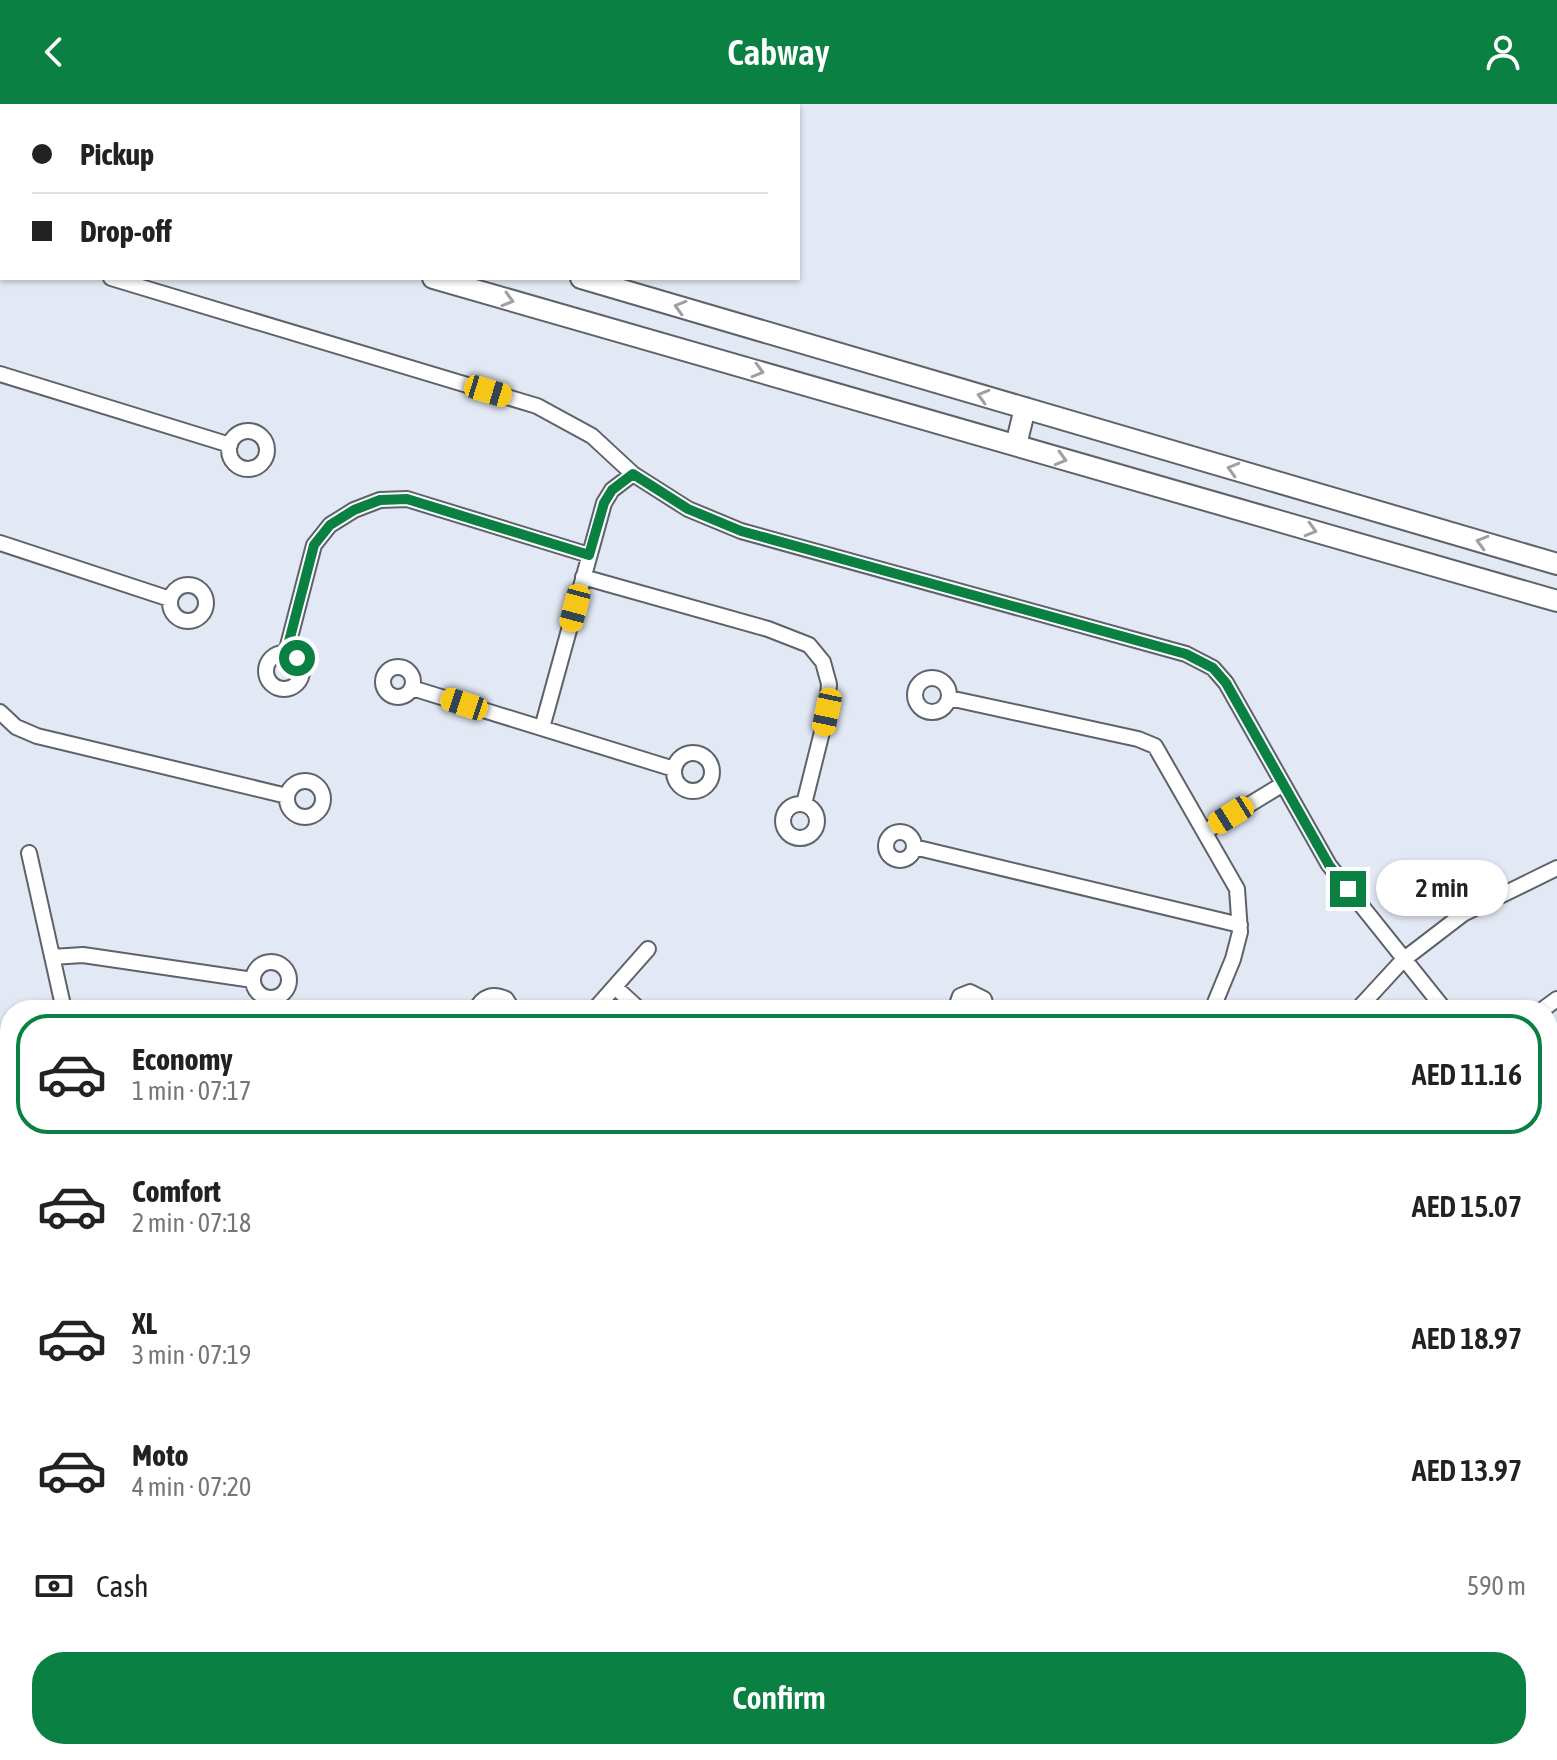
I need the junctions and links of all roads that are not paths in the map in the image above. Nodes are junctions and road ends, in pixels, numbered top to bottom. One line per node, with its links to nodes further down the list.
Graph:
1 (118, 280): 8 (street)
2 (440, 280): 7 (main road, one-way to 7)
3 (588, 280): 5 (main road, one-way to 3)
4 (0, 374): 6 (street)
5 (1025, 408): 7 (main road); 11 (main road, one-way to 5)
6 (230, 445)
7 (1016, 445): 14 (main road, one-way to 14)
8 (633, 474): 10 (street); 21 (street)
9 (0, 543): 13 (street)
10 (589, 555): 12 (street); 15 (street)
11 (1557, 564)
12 (583, 577): 19 (street); 23 (street)
13 (170, 599)
14 (1557, 601)
15 (286, 653)
16 (412, 688): 19 (street)
17 (949, 698): 24 (street)
18 (0, 712): 22 (street)
19 (542, 728): 20 (street)
20 (674, 769)
21 (1283, 784): 24 (street); 31 (street)
22 (287, 796)
23 (804, 804)
24 (1206, 831): 28 (street)
25 (914, 847): 28 (street)
26 (29, 853): 30 (street)
27 (1557, 868): 31 (street)
28 (1240, 925): 41 (street)
29 (648, 949): 33 (street)
30 (52, 957): 32 (street); 34 (street)
31 (1403, 960): 42 (street); 43 (street)
32 (253, 980)
33 (615, 987): 37 (street); 38 (street)
34 (62, 1000)
35 (482, 1000): 36 (street)
36 (507, 1000)
37 (603, 1000)
38 (629, 1000)
39 (959, 1000): 40 (street)
40 (983, 1000)
41 (1216, 1000)
42 (1366, 1000)
43 (1437, 1000)

